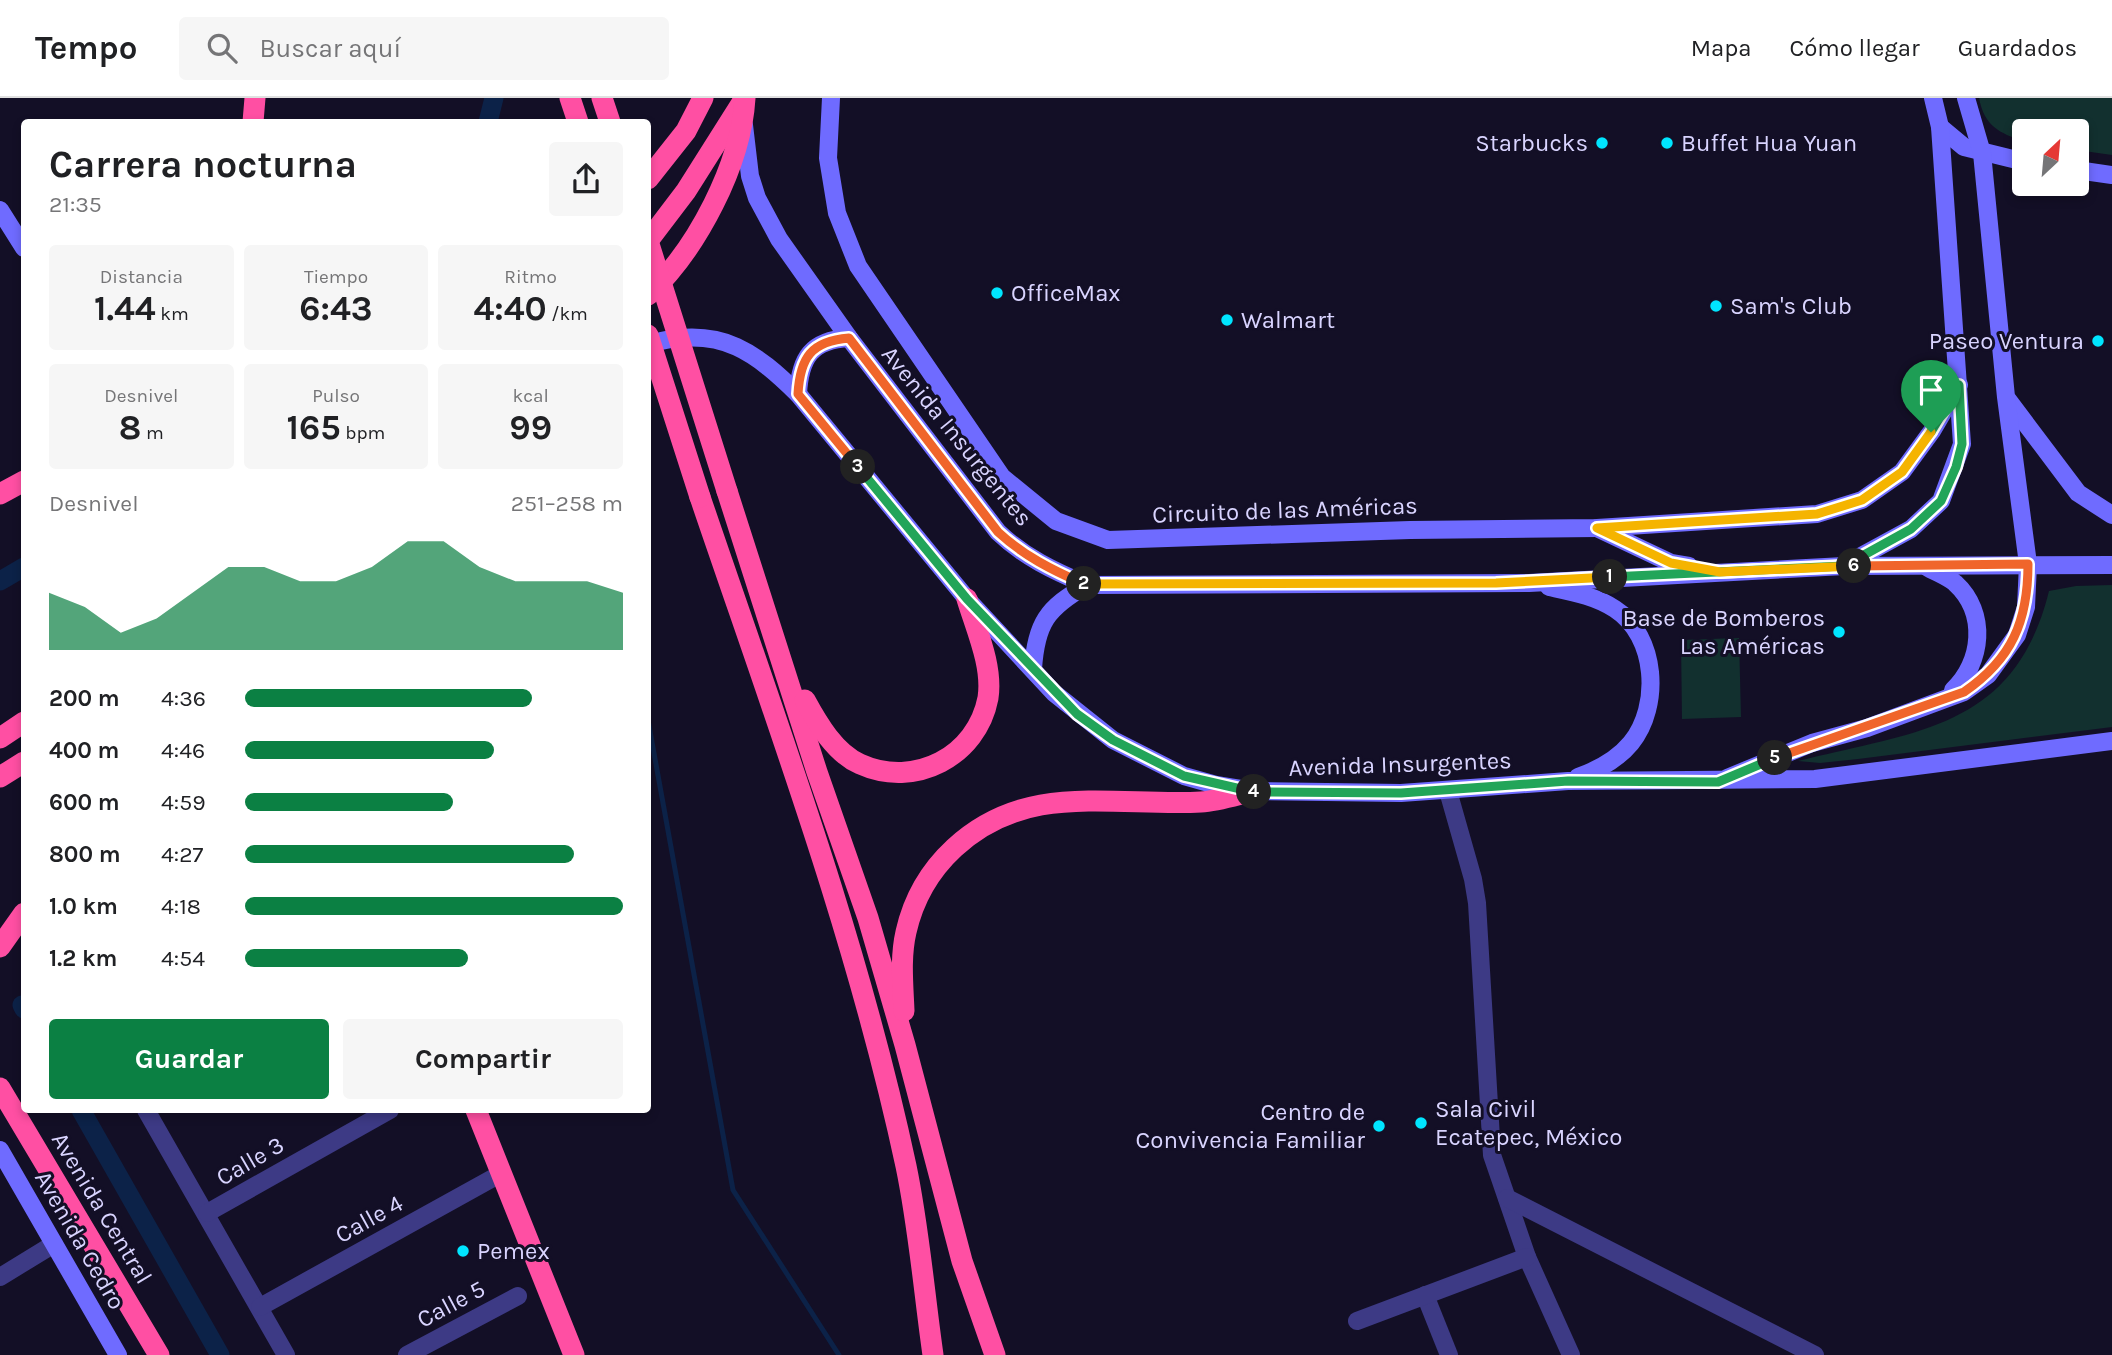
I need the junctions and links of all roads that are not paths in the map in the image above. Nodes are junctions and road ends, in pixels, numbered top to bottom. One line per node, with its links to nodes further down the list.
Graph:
1 (255, 98): 9 (highway)
2 (570, 98): 10 (highway)
3 (602, 98): 11 (highway)
4 (703, 98): 17 (highway)
5 (745, 98): 12 (highway); 20 (highway)
6 (831, 98): 32 (main road, Circuito de las Américas)
7 (1933, 98): 13 (main road)
8 (1966, 98): 14 (main road)
9 (253, 119)
10 (577, 119)
11 (609, 119)
12 (744, 121): 23 (highway); 24 (main road, Avenida Insurgentes)
13 (1940, 127): 14 (main road); 26 (main road)
14 (1982, 153): 15 (main road); 28 (main road)
15 (2012, 159)
16 (2090, 172): 18 (main road)
17 (651, 175)
18 (2112, 175)
19 (0, 210): 21 (main road)
20 (651, 237)
21 (21, 243)
22 (651, 250): 43 (highway, bridge)
23 (651, 292)
24 (849, 338): 27 (main road); 41 (main road, Avenida Insurgentes)
25 (651, 341): 27 (main road, Avenida Insurgentes); 82 (highway, bridge)
26 (1959, 385): 32 (main road, Circuito de las Américas); 36 (main road)
27 (798, 394): 42 (main road, Avenida Insurgentes)
28 (2006, 397): 31 (main road); 33 (main road)
29 (21, 483): 30 (highway)
30 (0, 494)
31 (2112, 515)
32 (1597, 528): 39 (main road)
33 (2028, 564): 34 (main road, Avenida Insurgentes); 37 (main road, Avenida Insurgentes); 45 (main road)
34 (2066, 564): 35 (main road, Avenida Insurgentes); 38 (street)
35 (2112, 565)
36 (1844, 566): 37 (main road, Avenida Insurgentes); 39 (main road, Avenida Insurgentes)
37 (1926, 567): 45 (main road)
38 (2112, 571)
39 (1720, 572): 40 (main road, Avenida Insurgentes)
40 (1529, 583): 41 (main road, Avenida Insurgentes); 52 (main road)
41 (1087, 585): 44 (main road)
42 (967, 599): 43 (highway); 44 (main road, Avenida Insurgentes)
43 (783, 659): 61 (highway)
44 (1033, 669): 56 (main road, Avenida Insurgentes)
45 (1943, 700): 53 (main road)
46 (21, 724): 47 (highway)
47 (0, 738)
48 (2112, 740): 53 (main road, Avenida Insurgentes)
49 (21, 764): 50 (highway)
50 (0, 776)
51 (21, 781): 55 (highway)
52 (1568, 781): 53 (main road, Avenida Insurgentes); 54 (main road, Avenida Insurgentes)
53 (1718, 782)
54 (1448, 791): 56 (main road, Avenida Insurgentes); 68 (street)
55 (0, 792)
56 (1253, 792): 61 (highway)
57 (21, 913): 59 (main road)
58 (21, 916): 60 (highway)
59 (0, 926)
60 (0, 947)
61 (905, 1045): 83 (highway)
62 (0, 1088): 78 (highway, Avenida Central)
63 (153, 1113): 69 (street)
64 (385, 1113): 69 (street, Calle 3)
65 (477, 1113): 67 (highway)
66 (0, 1150): 70 (main road, Avenida Cedro)
67 (502, 1173): 75 (street, Calle 4); 81 (highway)
68 (1507, 1198): 71 (street); 86 (street)
69 (207, 1213): 75 (street)
70 (54, 1244): 72 (street); 77 (main road, Avenida Cedro)
71 (1527, 1257): 73 (street); 85 (street)
72 (0, 1277)
73 (1425, 1295): 76 (street); 84 (street)
74 (518, 1296): 80 (street, Calle 5)
75 (260, 1307): 79 (street)
76 (1357, 1321)
77 (118, 1355)
78 (159, 1355)
79 (286, 1355)
80 (407, 1355)
81 (574, 1355)
82 (933, 1355)
83 (995, 1355)
84 (1449, 1355)
85 (1571, 1355)
86 (1815, 1355)

